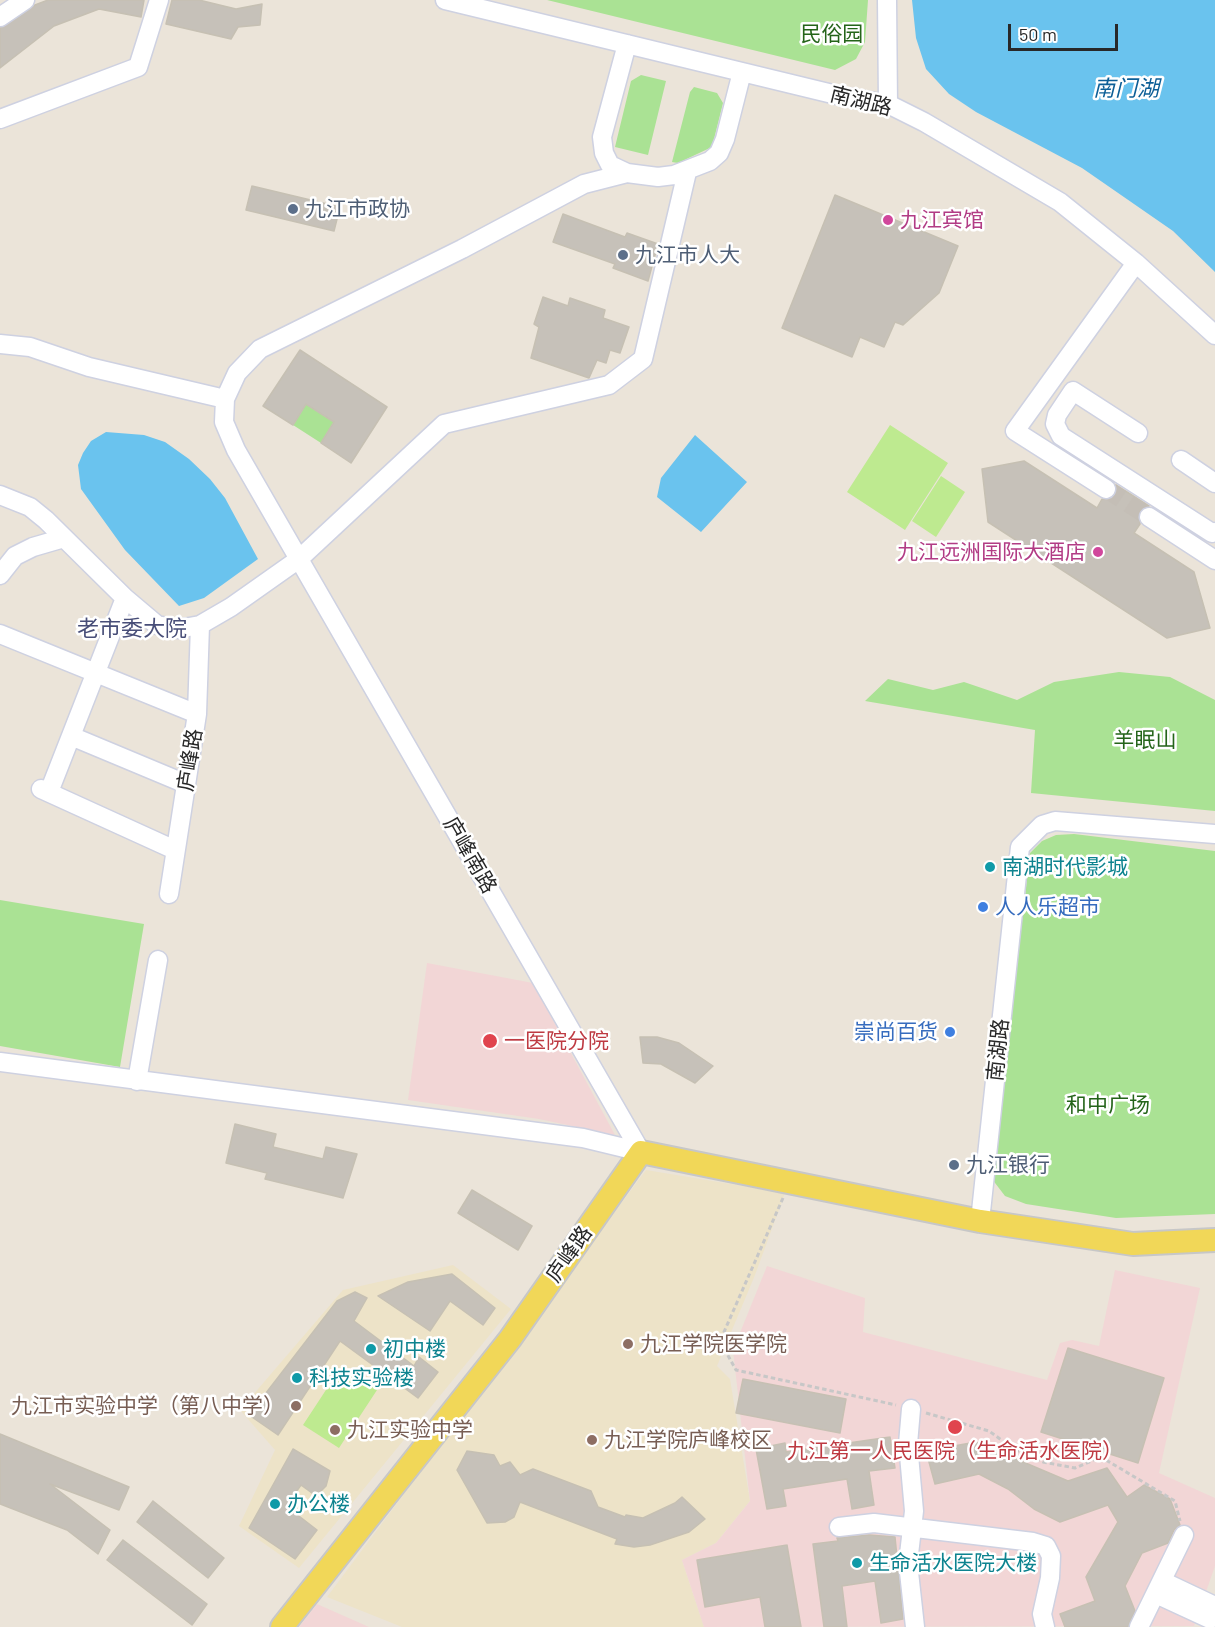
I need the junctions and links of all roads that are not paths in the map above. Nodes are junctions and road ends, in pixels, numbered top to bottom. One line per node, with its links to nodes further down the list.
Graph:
1 (25, 0): 5 (street)
2 (159, 0): 9 (street)
3 (445, 0): 6 (street, 南湖路)
4 (887, 0): 8 (street)
5 (0, 17)
6 (627, 44): 7 (street, 南湖路); 11 (street)
7 (742, 72): 8 (street, 南湖路); 10 (street)
8 (888, 104): 12 (street, 南湖路)
9 (0, 119)
10 (687, 172): 11 (street); 27 (street)
11 (627, 173): 15 (street)
12 (1136, 263): 13 (street, 南湖路); 18 (street)
13 (1215, 335)
14 (0, 344): 15 (street)
15 (225, 399): 27 (street, 庐峰南路)
16 (1138, 432): 17 (street)
17 (1061, 436): 18 (street); 24 (street)
18 (1049, 453): 21 (street)
19 (1181, 460): 20 (street)
20 (1215, 483)
21 (1106, 489)
22 (0, 495): 25 (street)
23 (1149, 517): 26 (street)
24 (1214, 533): 26 (street)
25 (64, 538): 28 (street); 29 (street)
26 (1208, 555)
27 (299, 558): 30 (street); 42 (street, 庐峰南路)
28 (0, 574)
29 (125, 598): 30 (street); 32 (street)
30 (200, 625): 33 (street, 庐峰路)
31 (0, 634): 32 (street)
32 (95, 674): 33 (street); 34 (street)
33 (197, 714): 35 (street, 庐峰路)
34 (71, 736): 35 (street); 37 (street)
35 (186, 784): 37 (street, 庐峰路)
36 (1215, 834): 43 (street, 南湖路)
37 (175, 850): 38 (street, 庐峰路)
38 (169, 894)
39 (158, 960): 41 (street)
40 (0, 1062): 41 (street)
41 (137, 1081): 42 (street)
42 (641, 1152): 43 (main road); 51 (main road, 庐峰路)
43 (980, 1221): 44 (main road)
44 (1215, 1240)
45 (911, 1409): 47 (street)
46 (839, 1527): 47 (street)
47 (911, 1529): 52 (street); 53 (street)
48 (1184, 1534): 49 (street)
49 (1159, 1587): 50 (street); 54 (street)
50 (1211, 1615)
51 (282, 1627)
52 (915, 1627)
53 (1045, 1627)
54 (1139, 1627)

